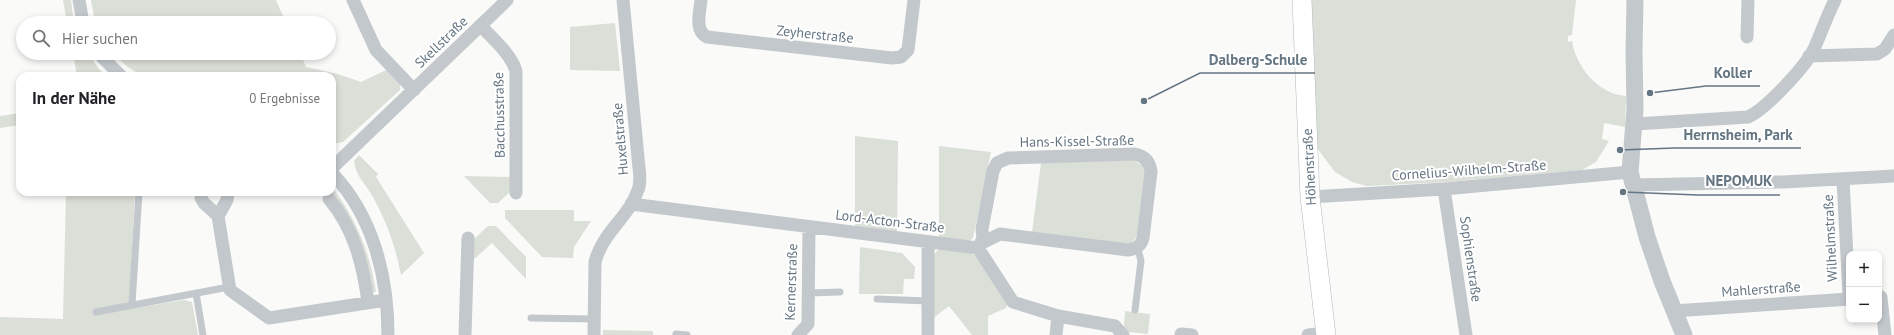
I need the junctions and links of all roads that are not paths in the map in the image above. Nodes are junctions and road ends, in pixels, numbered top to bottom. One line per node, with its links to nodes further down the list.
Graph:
1 (79, 0): 11 (street)
2 (353, 0): 18 (street, Skellstraße)
3 (507, 0): 12 (street, Skellstraße)
4 (623, 0): 32 (street, Huxelstraße)
5 (701, 0): 6 (street, Zeyherstraße)
6 (914, 0)
7 (1302, 0): 30 (main road, Höhenstraße)
8 (1635, 0): 19 (street)
9 (1748, 0): 14 (street)
10 (1835, 0): 15 (street)
11 (82, 16)
12 (481, 26): 18 (street, Skellstraße); 26 (street, Bacchusstraße)
13 (1894, 36): 15 (street)
14 (1747, 37)
15 (1809, 56): 19 (street)
16 (105, 60): 17 (street)
17 (117, 72)
18 (414, 90): 20 (street, Skellstraße)
19 (1635, 124): 23 (street)
20 (336, 164)
21 (1894, 176): 24 (street, Cornelius-Wilhelm-Straße)
22 (336, 177): 47 (street)
23 (1631, 178): 24 (street, Cornelius-Wilhelm-Straße); 25 (street, Cornelius-Wilhelm-Straße); 52 (street)
24 (1843, 180): 40 (street, Wilhelmstraße)
25 (1444, 189): 30 (street, Cornelius-Wilhelm-Straße); 68 (street, Sophienstraße)
26 (516, 193)
27 (139, 196): 50 (lane)
28 (201, 196): 33 (street)
29 (228, 196): 33 (street)
30 (1310, 198): 59 (main road, Höhenstraße)
31 (329, 199): 49 (street)
32 (631, 204): 34 (street, Lord-Acton-Straße); 56 (street, Huxelstraße)
33 (218, 216): 39 (street)
34 (809, 227): 36 (street, Lord-Acton-Straße); 43 (street, Kernerstraße)
35 (468, 238): 62 (street)
36 (928, 243): 37 (street, Lord-Acton-Straße); 48 (street)
37 (980, 246): 38 (street); 38 (street, Hans-Kissel-Straße); 54 (street)
38 (1136, 248): 51 (lane)
39 (229, 287): 42 (lane); 49 (street)
40 (1849, 287)
41 (840, 292): 43 (lane)
42 (196, 293): 50 (lane); 60 (lane)
43 (808, 293): 65 (street, Kernerstraße)
44 (1885, 296): 70 (street)
45 (877, 299): 48 (lane)
46 (1846, 299): 52 (street, Mahlerstraße)
47 (386, 300): 49 (street); 61 (street)
48 (928, 301): 66 (street)
49 (368, 302)
50 (132, 304): 53 (lane)
51 (1135, 310)
52 (1674, 311): 69 (street)
53 (96, 312)
54 (1058, 316): 57 (street); 67 (street)
55 (531, 318): 56 (lane)
56 (594, 319): 63 (street, Huxelstraße)
57 (1119, 331)
58 (676, 334): 64 (lane)
59 (1320, 334)
60 (203, 335)
61 (388, 335)
62 (465, 335)
63 (594, 335)
64 (686, 335)
65 (798, 335)
66 (928, 335)
67 (1056, 335)
68 (1466, 335)
69 (1684, 335)
70 (1885, 335)

